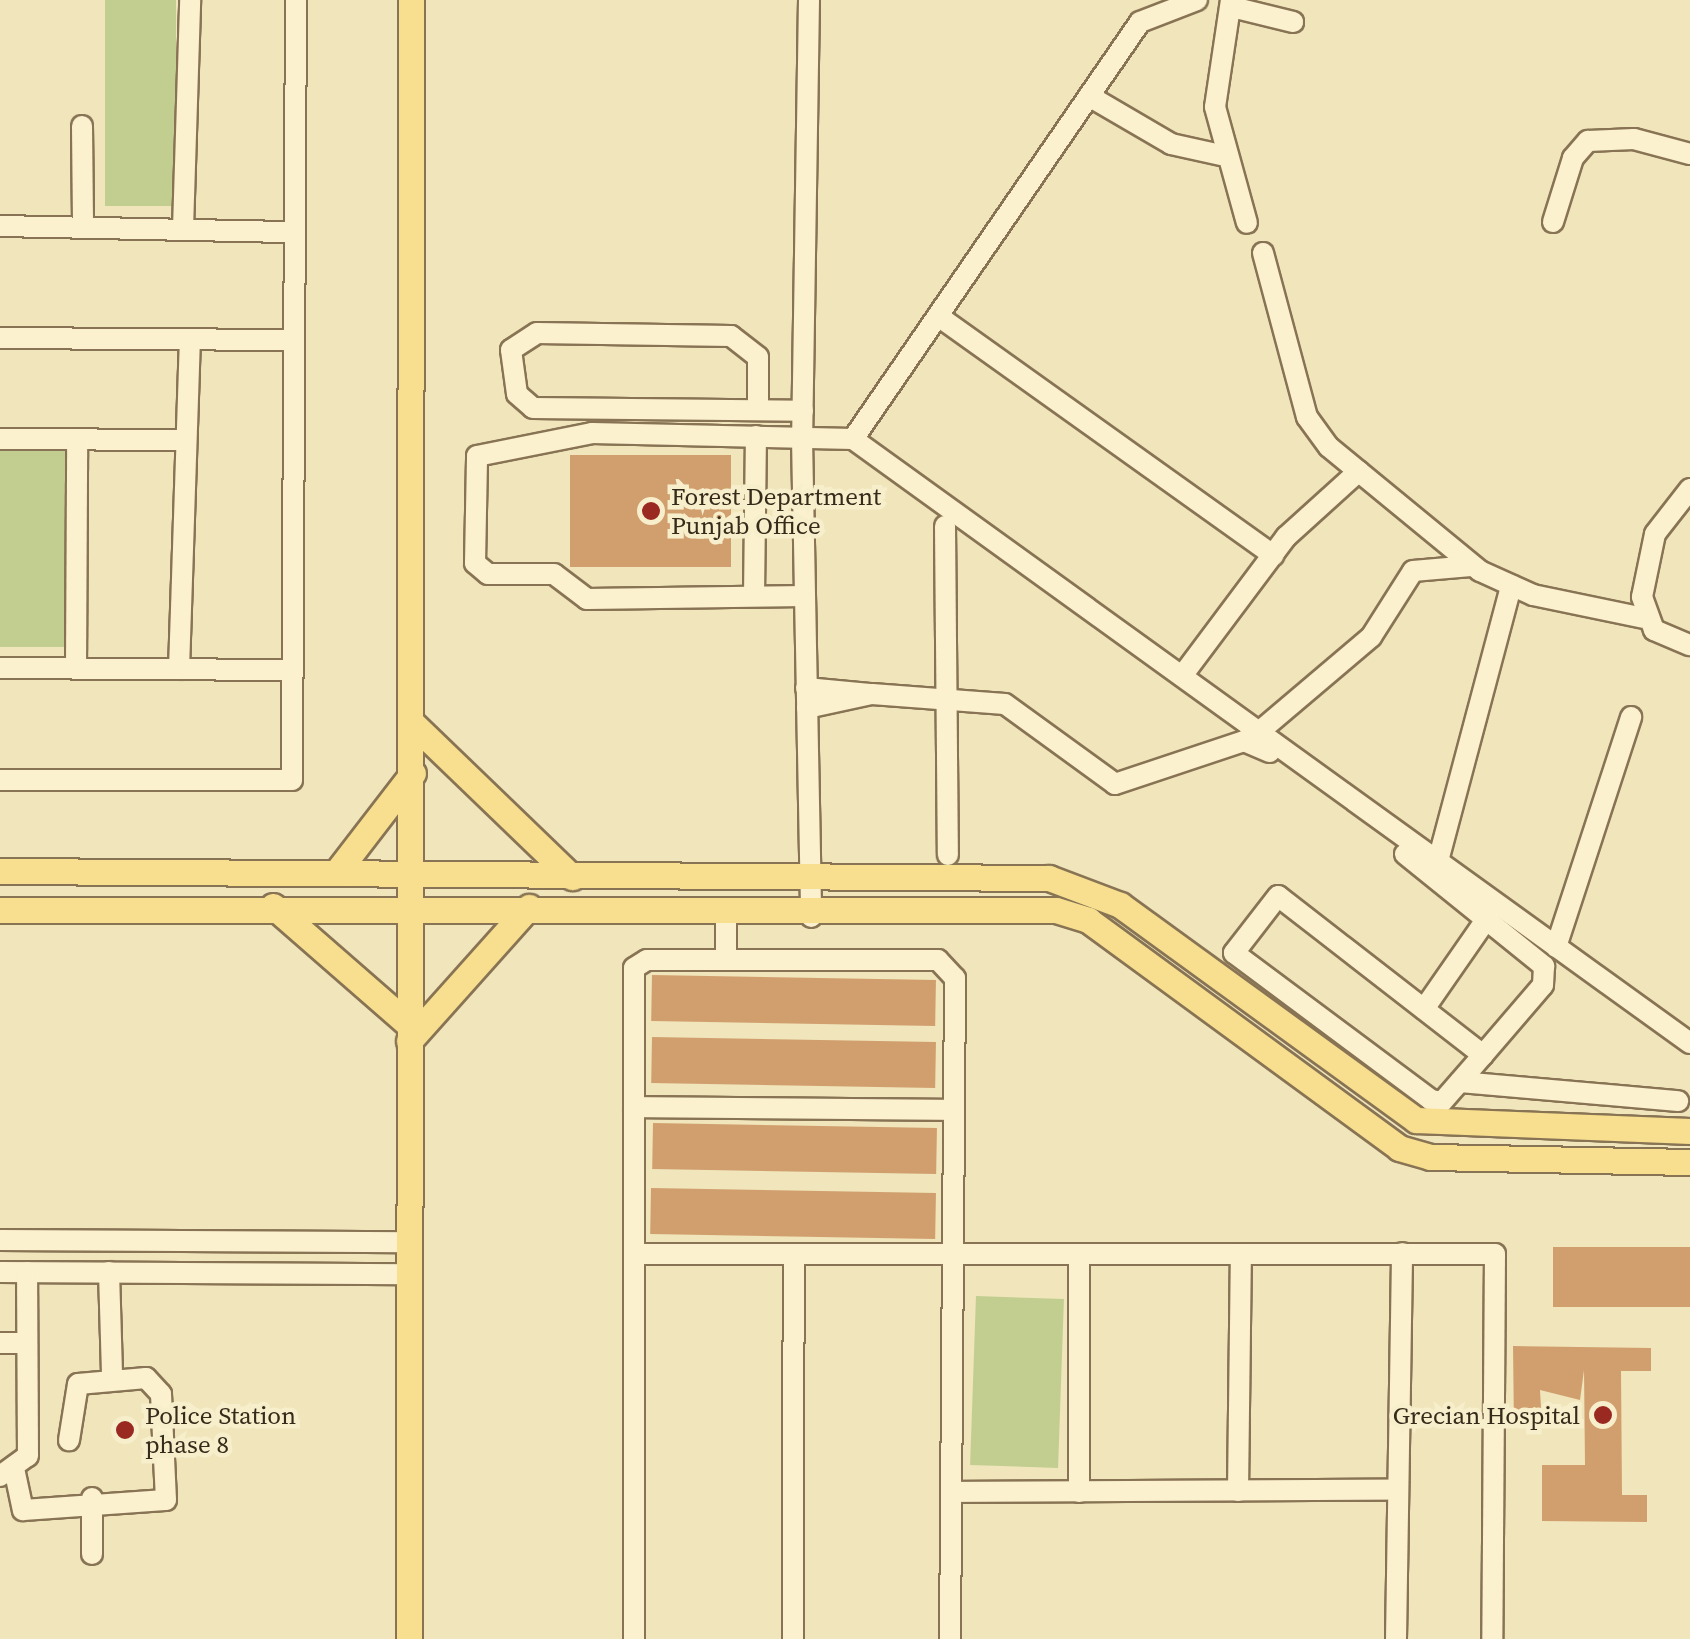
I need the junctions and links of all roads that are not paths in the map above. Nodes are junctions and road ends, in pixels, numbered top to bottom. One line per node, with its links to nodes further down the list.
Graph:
1 (190, 0): 16 (street)
2 (296, 0): 17 (street)
3 (411, 0): 49 (main road)
4 (809, 0): 24 (street)
5 (1198, 0): 8 (street)
6 (1232, 4): 7 (street); 11 (street)
7 (1293, 22)
8 (1089, 96): 11 (street); 19 (street)
9 (82, 126): 15 (street)
10 (1690, 154): 12 (street)
11 (1221, 155): 13 (street)
12 (1554, 222)
13 (1246, 223)
14 (0, 226): 15 (street)
15 (84, 228): 16 (street)
16 (183, 228): 17 (street)
17 (295, 232): 22 (street)
18 (1263, 253): 31 (street)
19 (938, 316): 28 (street); 34 (street)
20 (0, 338): 21 (street)
21 (190, 339): 22 (street); 30 (street)
22 (294, 340): 44 (street)
23 (758, 410): 23 (street); 24 (street)
24 (802, 411): 26 (street)
25 (756, 436): 26 (street); 37 (street); 37 (street)
26 (802, 438): 28 (street); 38 (street)
27 (0, 439): 29 (street)
28 (854, 439): 45 (street)
29 (76, 440): 30 (street); 42 (street)
30 (185, 440): 43 (street)
31 (1359, 471): 34 (street); 35 (street)
32 (1690, 489): 39 (street)
33 (945, 526): 46 (street)
34 (1273, 556): 45 (street)
35 (1471, 566): 36 (street); 50 (street)
36 (1511, 586): 39 (street); 54 (street)
37 (754, 596): 38 (street)
38 (805, 596): 47 (street)
39 (1644, 618): 40 (street)
40 (1690, 645)
41 (0, 668): 42 (street)
42 (76, 668): 43 (street)
43 (179, 669): 44 (street)
44 (292, 670): 52 (street)
45 (1182, 676): 50 (street)
46 (946, 695): 47 (street); 53 (street); 66 (street)
47 (807, 698): 59 (street)
48 (1631, 716): 67 (street)
49 (413, 724): 51 (main road); 58 (main road)
50 (1259, 732): 54 (street)
51 (413, 773): 56 (main road); 57 (main road)
52 (0, 780)
53 (948, 855)
54 (1438, 861): 67 (street)
55 (0, 871): 56 (main road)
56 (336, 873): 57 (main road)
57 (414, 873): 58 (main road); 60 (main road)
58 (572, 877): 59 (main road)
59 (810, 883): 65 (street); 77 (main road)
60 (414, 904): 61 (main road); 62 (main road); 70 (main road)
61 (273, 906): 63 (main road); 70 (main road)
62 (529, 908): 64 (main road); 70 (main road)
63 (0, 910)
64 (726, 914): 65 (main road); 68 (street)
65 (812, 916): 78 (main road)
66 (1488, 917): 69 (street); 72 (street)
67 (1556, 947): 71 (street)
68 (726, 960): 75 (street); 76 (street)
69 (1424, 1008): 72 (street); 73 (street)
70 (408, 1032): 80 (main road)
71 (1690, 1044)
72 (1483, 1055): 73 (street)
73 (1460, 1082): 74 (street)
74 (1678, 1101)
75 (634, 1108): 76 (street); 82 (street)
76 (954, 1110): 84 (street)
77 (1690, 1131)
78 (1690, 1162)
79 (0, 1240): 80 (street)
80 (410, 1242): 90 (main road)
81 (1402, 1253): 86 (street); 96 (street); 109 (street)
82 (636, 1254): 83 (street); 105 (street)
83 (794, 1254): 84 (street); 106 (street)
84 (955, 1254): 85 (street); 98 (street)
85 (1079, 1254): 86 (street); 99 (street)
86 (1241, 1254): 97 (street)
87 (0, 1272): 88 (street)
88 (27, 1272): 89 (street); 92 (street)
89 (109, 1272): 90 (street); 93 (street)
90 (410, 1274): 104 (main road)
91 (0, 1343): 92 (street)
92 (27, 1343): 95 (street)
93 (112, 1375): 94 (street); 100 (street)
94 (69, 1440)
95 (8, 1474): 102 (street)
96 (1397, 1490): 97 (street); 108 (street)
97 (1238, 1491): 99 (street)
98 (951, 1492): 99 (street); 107 (street)
99 (1078, 1492)
100 (92, 1498): 102 (street); 103 (street)
101 (0, 1510): 102 (street)
102 (22, 1510)
103 (92, 1554)
104 (408, 1639)
105 (634, 1639)
106 (793, 1639)
107 (950, 1639)
108 (1396, 1639)
109 (1492, 1639)

